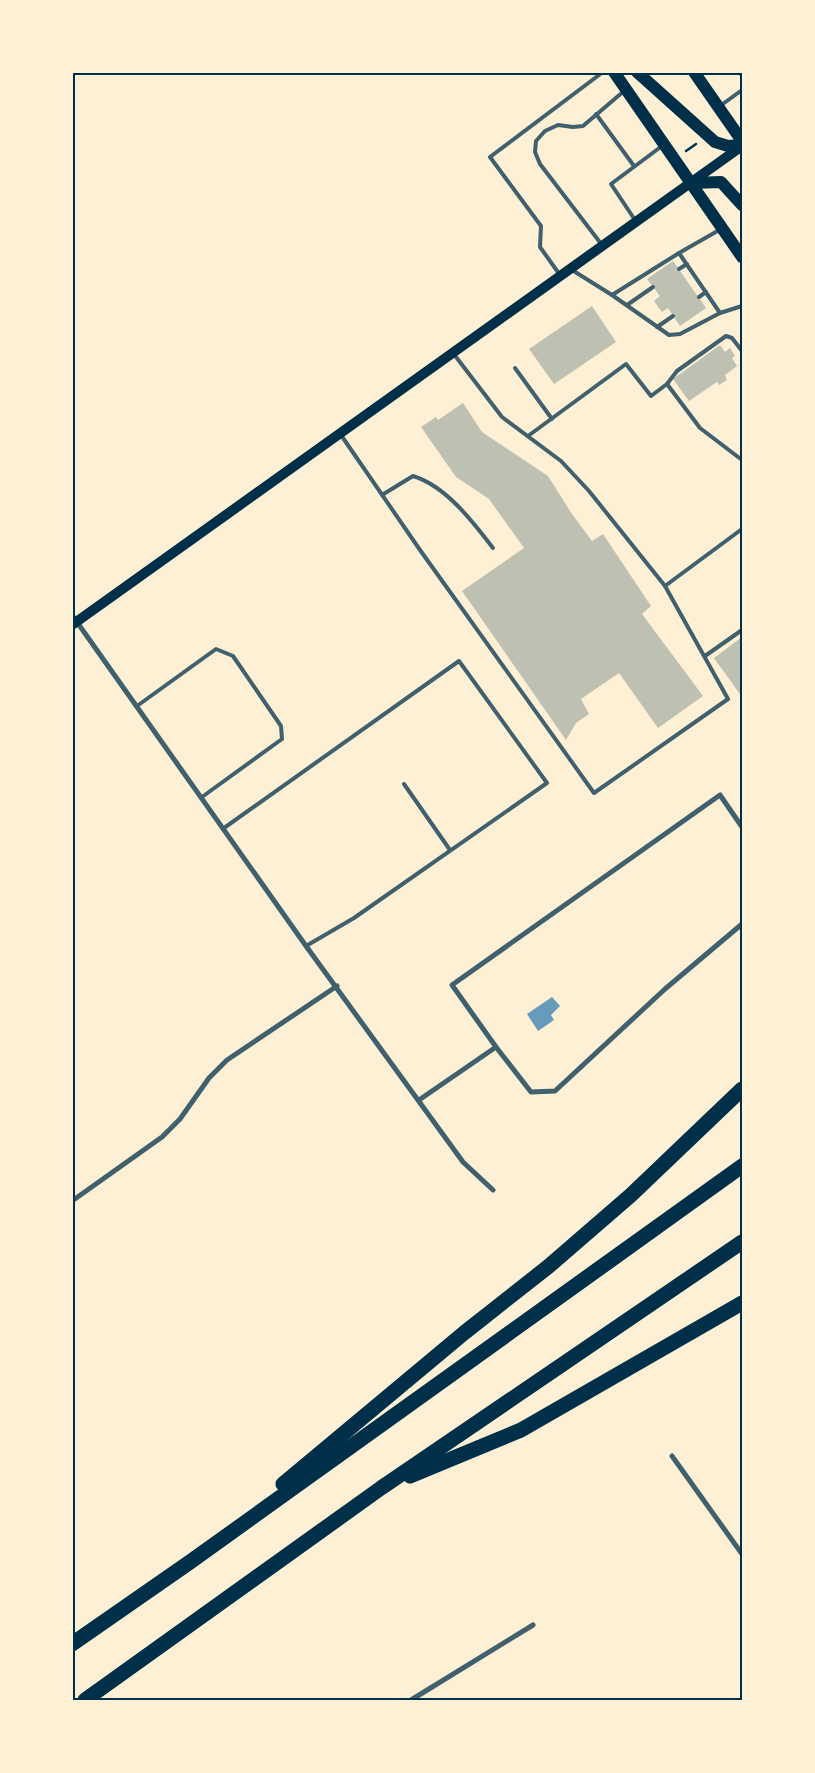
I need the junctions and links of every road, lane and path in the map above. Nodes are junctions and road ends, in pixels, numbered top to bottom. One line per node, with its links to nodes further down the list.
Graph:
1 (603, 72): 26 (lane)
2 (614, 72): 7 (main road)
3 (636, 72): 13 (main road)
4 (694, 72): 9 (main road)
5 (740, 72): 6 (lane)
6 (742, 76)
7 (626, 90): 10 (lane); 12 (main road)
8 (742, 90): 9 (lane)
9 (718, 107): 13 (main road)
10 (596, 114): 15 (lane); 20 (lane)
11 (698, 143): 14 (path)
12 (664, 144): 15 (lane); 16 (main road)
13 (742, 144): 16 (main road)
14 (686, 151)
15 (634, 166): 18 (lane)
16 (692, 183): 17 (main road); 18 (main road); 19 (main road)
17 (742, 205)
18 (637, 222): 20 (main road)
19 (723, 228): 21 (lane); 22 (main road)
20 (603, 246): 24 (main road)
21 (679, 253): 23 (lane); 29 (lane)
22 (742, 257)
23 (687, 264): 25 (lane); 28 (lane)
24 (570, 269): 26 (main road); 29 (lane)
25 (679, 269)
26 (561, 276): 37 (main road)
27 (653, 287): 31 (lane)
28 (706, 292): 30 (lane); 33 (lane)
29 (612, 295): 31 (lane)
30 (699, 298)
31 (627, 305): 35 (lane)
32 (742, 306): 33 (lane)
33 (720, 313): 35 (lane)
34 (673, 316): 35 (lane)
35 (657, 327)
36 (742, 351): 39 (lane)
37 (453, 353): 41 (main road); 42 (lane)
38 (515, 368): 40 (lane)
39 (667, 384): 40 (lane); 43 (lane)
40 (552, 419): 42 (lane)
41 (340, 434): 44 (lane); 48 (main road)
42 (528, 436): 47 (lane)
43 (742, 460)
44 (382, 495): 46 (lane); 50 (lane)
45 (742, 529): 47 (lane)
46 (493, 548)
47 (666, 586): 50 (lane)
48 (74, 620): 51 (street)
49 (742, 630): 50 (lane)
50 (705, 656)
51 (137, 706): 53 (street); 53 (lane)
52 (404, 784): 56 (lane)
53 (202, 797): 55 (street)
54 (742, 827): 60 (street)
55 (224, 828): 56 (lane); 58 (street)
56 (450, 850): 58 (lane)
57 (742, 924): 60 (street)
58 (306, 946): 59 (street)
59 (337, 986): 62 (street); 65 (street)
60 (496, 1047): 62 (street)
61 (742, 1089): 71 (highway)
62 (419, 1100): 64 (street)
63 (742, 1166): 71 (highway)
64 (493, 1190)
65 (72, 1201)
66 (742, 1242): 69 (highway)
67 (742, 1303): 69 (highway)
68 (672, 1456): 70 (street)
69 (381, 1488): 74 (highway)
70 (742, 1554)
71 (190, 1562): 73 (highway)
72 (534, 1625): 75 (street)
73 (72, 1644)
74 (85, 1700)
75 (411, 1700)

